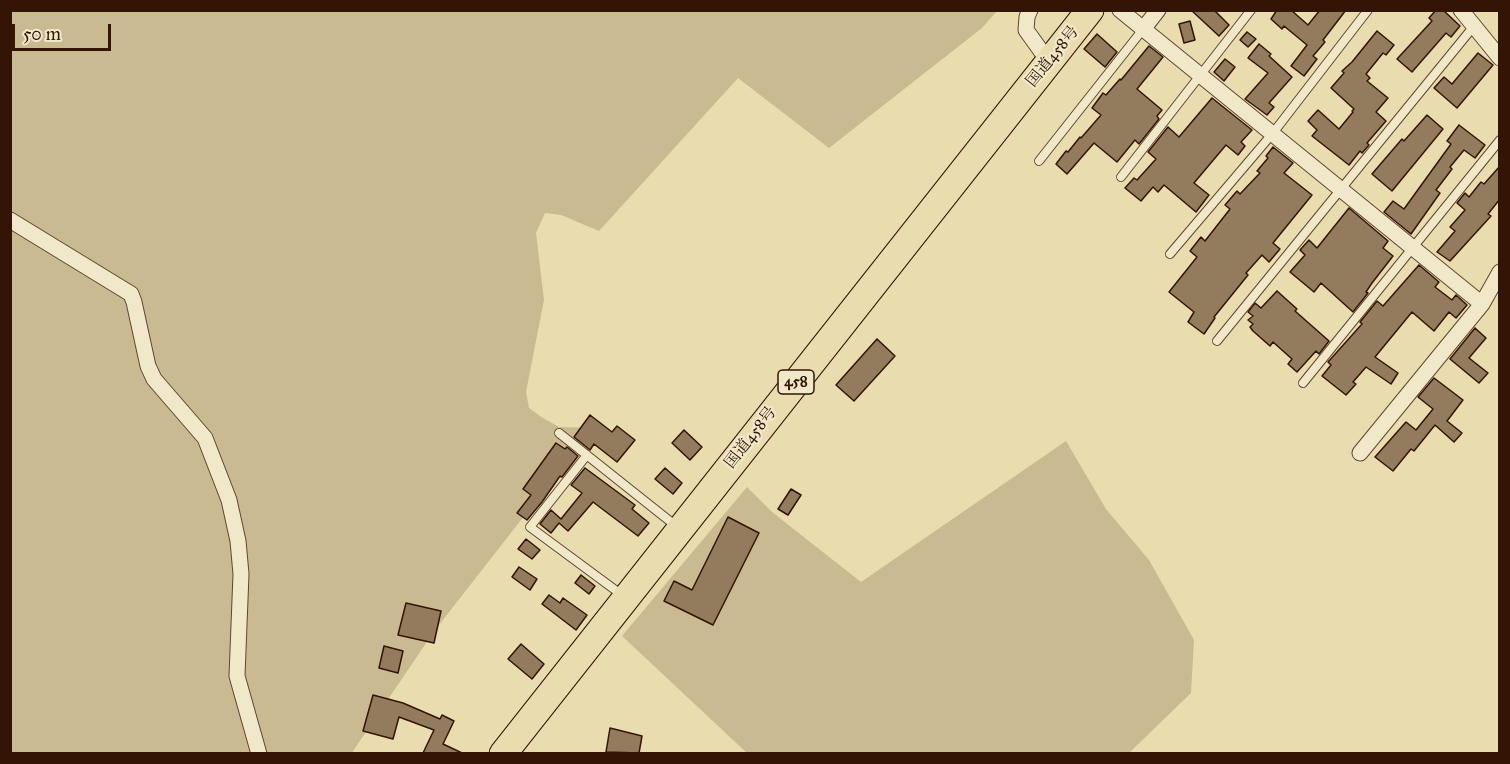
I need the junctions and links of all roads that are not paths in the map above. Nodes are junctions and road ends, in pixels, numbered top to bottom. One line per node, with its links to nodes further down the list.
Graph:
1 (1030, 10): 11 (street)
2 (1090, 10): 11 (highway, 国道458号 / 458)
3 (1120, 10): 9 (street)
4 (1158, 10): 9 (street)
5 (1251, 10): 12 (lane)
6 (1368, 10): 13 (lane)
7 (1461, 10): 8 (street)
8 (1474, 26): 10 (street); 17 (lane)
9 (1144, 28): 12 (street); 15 (lane)
10 (1500, 58)
11 (1049, 62): 28 (highway, 国道458号 / 458)
12 (1200, 74): 13 (street); 16 (lane)
13 (1273, 134): 17 (street); 20 (lane)
14 (1500, 140): 19 (lane)
15 (1040, 162)
16 (1121, 177)
17 (1341, 190): 19 (street); 23 (lane)
18 (10, 220): 30 (street)
19 (1412, 247): 22 (street); 24 (lane)
20 (1170, 254)
21 (1500, 272): 22 (street)
22 (1482, 304): 26 (street)
23 (1217, 341)
24 (1303, 383)
25 (559, 433): 27 (lane)
26 (1360, 453)
27 (587, 455): 28 (lane); 29 (lane)
28 (680, 529): 29 (highway, 国道458号 / 458)
29 (626, 598): 31 (highway, 国道458号 / 458)
30 (259, 753)
31 (503, 753)

